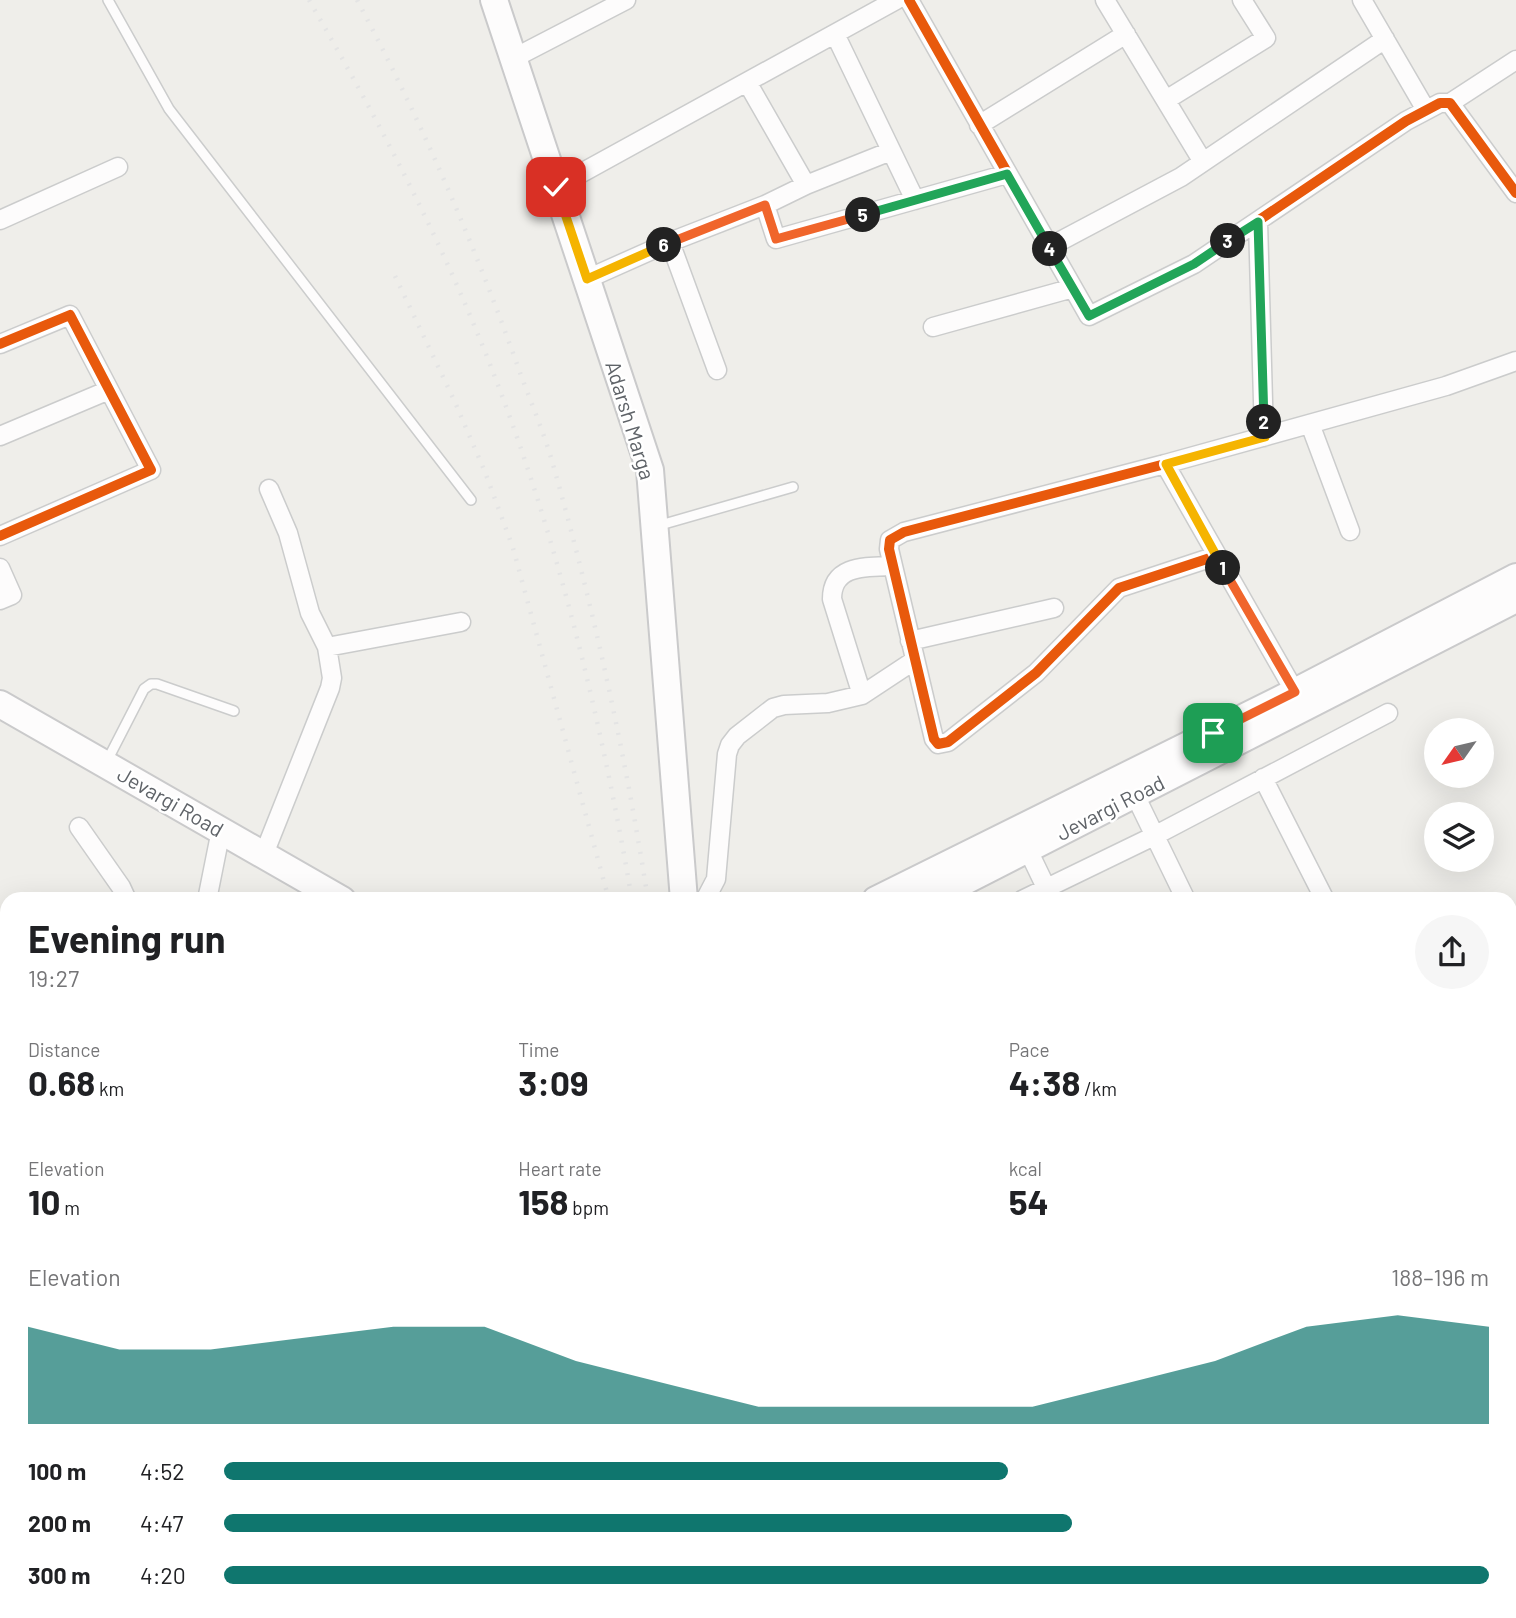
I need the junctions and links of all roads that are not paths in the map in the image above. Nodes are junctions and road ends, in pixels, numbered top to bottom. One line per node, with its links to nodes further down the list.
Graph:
1 (108, 0): 45 (lane)
2 (494, 0): 12 (main road, Adarsh Marga)
3 (626, 0): 12 (street)
4 (897, 0): 9 (street)
5 (909, 0): 18 (street)
6 (1105, 0): 10 (street)
7 (1242, 0): 15 (street)
8 (1362, 0): 11 (street)
9 (835, 34): 14 (street); 19 (street)
10 (1126, 34): 15 (street); 18 (street)
11 (1385, 39): 17 (street); 20 (street)
12 (514, 58): 24 (main road, Adarsh Marga)
13 (1516, 60): 16 (street)
14 (747, 82): 23 (street); 24 (street)
15 (1166, 100): 20 (street)
16 (1450, 103): 17 (street); 25 (street)
17 (1426, 110): 29 (street)
18 (979, 125): 22 (street)
19 (891, 151): 23 (street); 26 (street)
20 (1203, 162): 31 (street)
21 (118, 167): 28 (street)
22 (1007, 174): 26 (street); 31 (street)
23 (806, 185): 27 (street)
24 (556, 187): 32 (main road, Adarsh Marga)
25 (1516, 193)
26 (915, 200): 27 (street)
27 (765, 205): 30 (street)
28 (0, 220)
29 (1258, 222): 33 (street); 41 (street)
30 (670, 242): 32 (street); 37 (street)
31 (1049, 247): 33 (street)
32 (587, 279): 46 (main road, Adarsh Marga)
33 (1073, 288): 34 (street)
34 (933, 327)
35 (0, 344): 38 (street)
36 (1516, 361): 39 (street)
37 (717, 370)
38 (109, 390): 40 (street); 48 (street)
39 (1310, 424): 41 (street); 47 (street)
40 (0, 436)
41 (1265, 437): 42 (street)
42 (1166, 464): 49 (street); 50 (street)
43 (793, 487): 46 (lane)
44 (269, 489): 58 (street)
45 (471, 500)
46 (655, 527): 76 (main road, Adarsh Marga)
47 (1350, 531)
48 (0, 536)
49 (1216, 556): 59 (street); 60 (street)
50 (893, 566): 57 (street); 61 (street)
51 (0, 568): 54 (street)
52 (1516, 577): 60 (main road)
53 (1516, 599): 67 (main road, Jevargi Road)
54 (0, 600)
55 (1054, 608): 57 (street)
56 (461, 622): 58 (street)
57 (910, 641): 59 (street)
58 (327, 646): 72 (street)
59 (915, 660): 61 (street)
60 (1295, 692): 78 (main road)
61 (862, 695): 77 (street)
62 (0, 704): 65 (main road, Jevargi Road)
63 (234, 711): 65 (lane)
64 (1388, 713): 66 (street)
65 (105, 764): 69 (main road, Jevargi Road)
66 (1263, 778): 70 (street); 83 (street)
67 (1135, 795): 70 (street); 71 (main road, Jevargi Road)
68 (79, 827): 73 (street)
69 (221, 830): 72 (main road, Jevargi Road); 74 (street)
70 (1154, 836): 81 (street); 82 (street)
71 (1028, 849): 79 (main road, Jevargi Road); 80 (street)
72 (264, 854): 75 (main road, Jevargi Road)
73 (123, 892)
74 (209, 892)
75 (328, 892)
76 (683, 892)
77 (709, 892)
78 (892, 892)
79 (944, 892)
80 (1048, 892)
81 (1053, 892)
82 (1182, 892)
83 (1321, 892)

